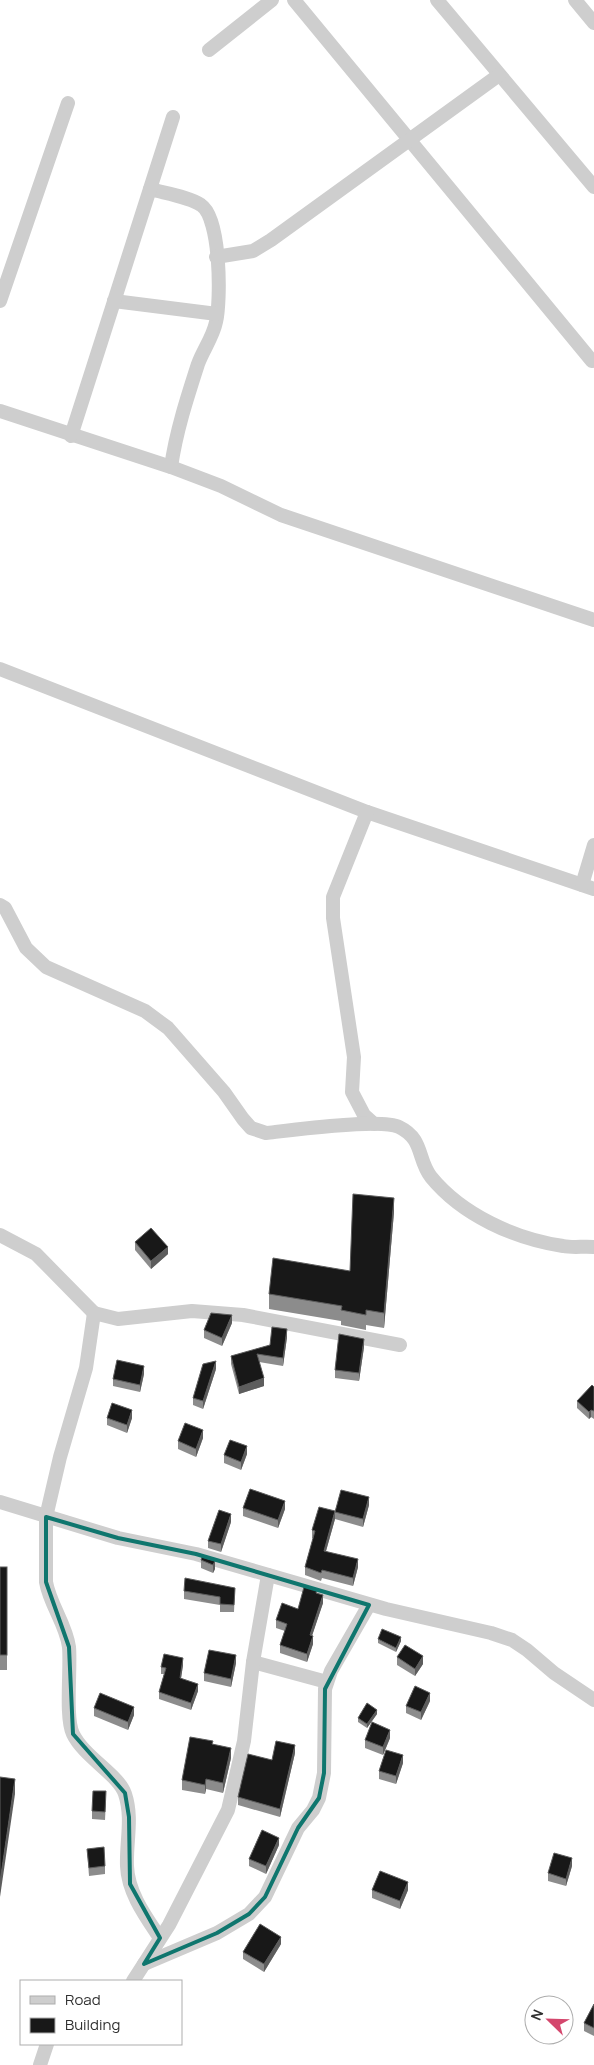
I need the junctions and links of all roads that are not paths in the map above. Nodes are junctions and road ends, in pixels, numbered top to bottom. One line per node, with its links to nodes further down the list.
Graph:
1 (272, 0): 6 (street)
2 (294, 0): 10 (street)
3 (437, 0): 7 (street)
4 (575, 0): 5 (street)
5 (594, 23)
6 (208, 50)
7 (498, 75): 10 (street); 11 (street)
8 (68, 103): 14 (street)
9 (173, 117): 12 (street)
10 (408, 140): 13 (street); 17 (street)
11 (594, 187)
12 (150, 189): 13 (street); 15 (street)
13 (216, 257): 16 (street)
14 (0, 301)
15 (114, 301): 16 (street); 19 (street)
16 (217, 314): 20 (street)
17 (592, 361)
18 (0, 411): 19 (street)
19 (72, 436): 20 (street)
20 (170, 467): 21 (street)
21 (594, 620)
22 (0, 669): 23 (street)
23 (367, 812): 25 (street); 27 (street)
24 (594, 845): 25 (street)
25 (588, 887)
26 (0, 905): 27 (street)
27 (374, 1124): 29 (street)
28 (0, 1235): 30 (street)
29 (594, 1246)
30 (94, 1313): 31 (street); 33 (street)
31 (400, 1345)
32 (0, 1502): 33 (street)
33 (46, 1517): 34 (street); 39 (street)
34 (268, 1575): 35 (street); 36 (street)
35 (369, 1604): 37 (street); 38 (street)
36 (253, 1662): 37 (street); 39 (street)
37 (328, 1682): 40 (street)
38 (594, 1700)
39 (160, 1938): 40 (street)
40 (144, 1964): 41 (street)
41 (134, 1980)
42 (47, 2045): 43 (street)
43 (40, 2065)

